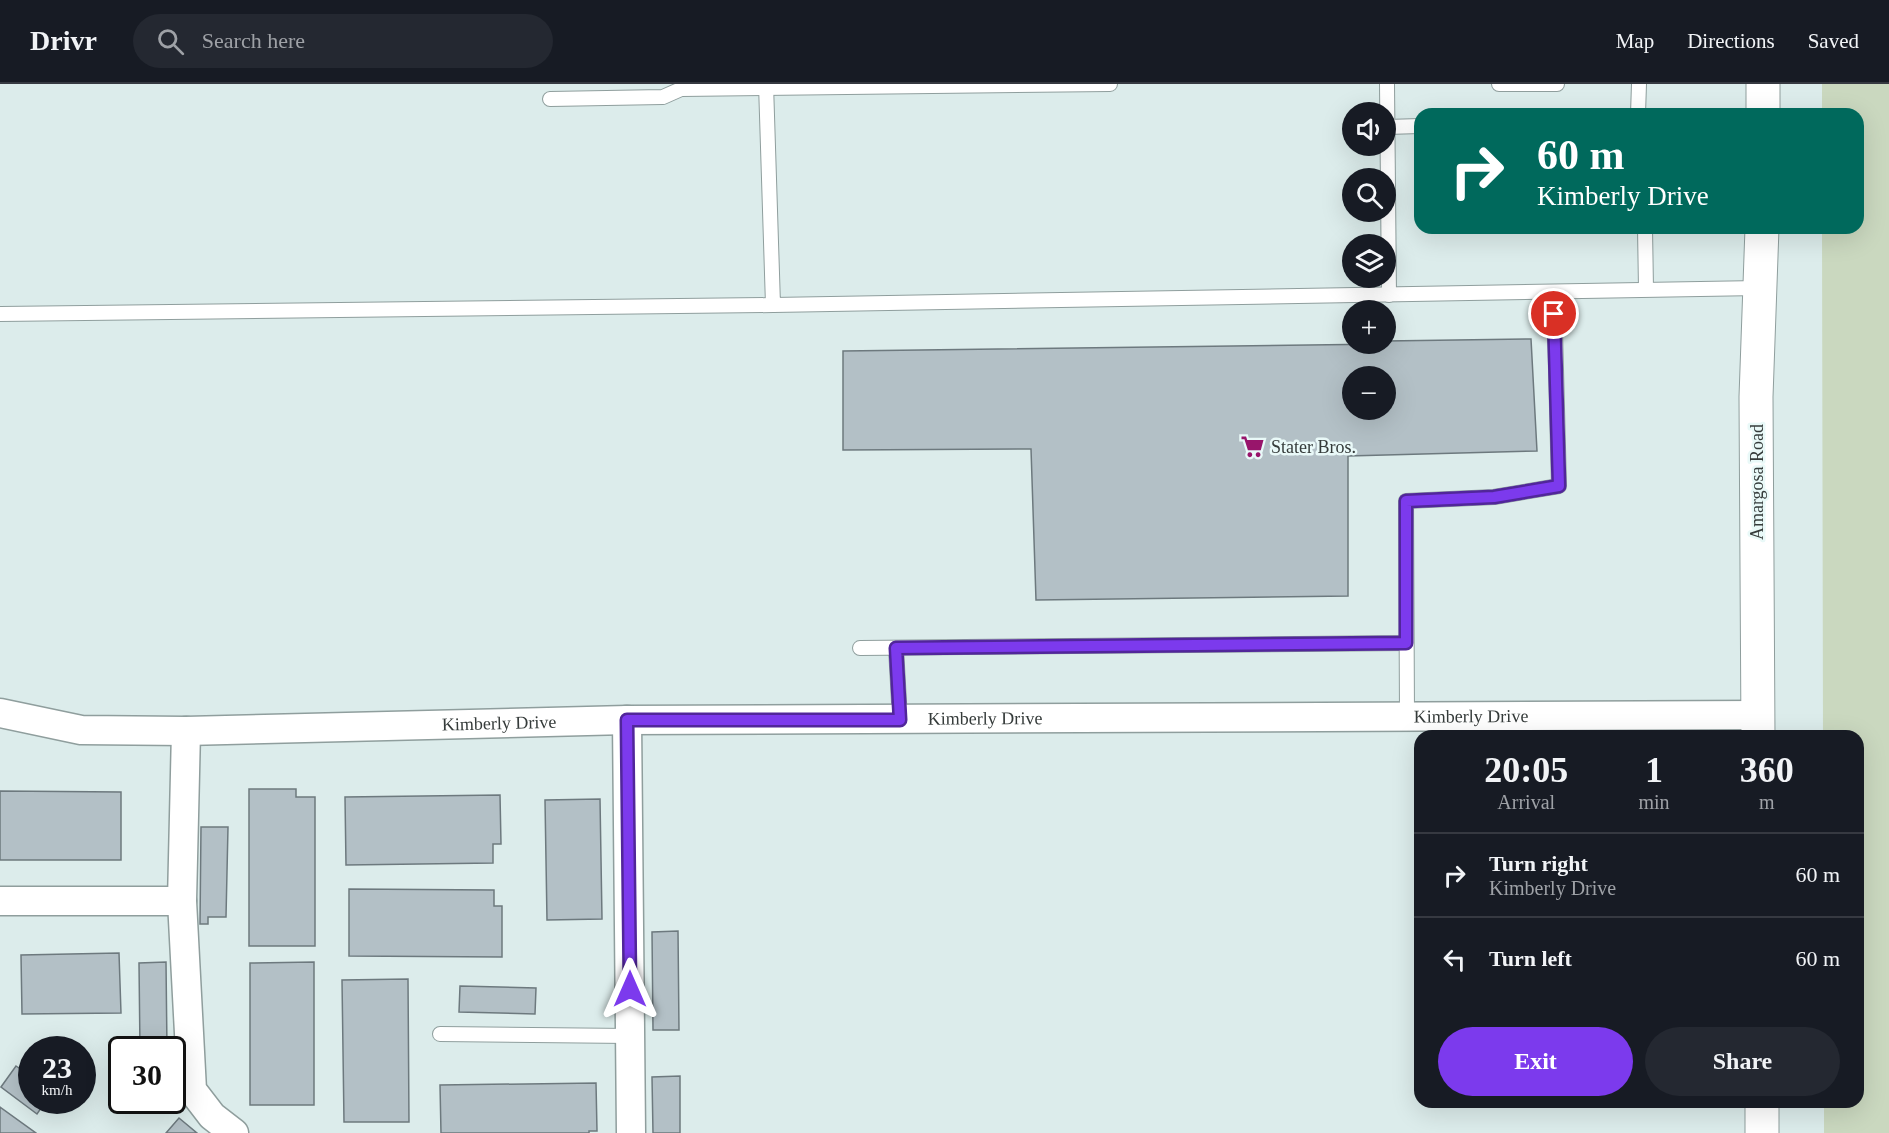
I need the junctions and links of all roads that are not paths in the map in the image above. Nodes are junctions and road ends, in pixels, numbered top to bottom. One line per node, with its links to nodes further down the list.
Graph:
1 (1110, 84): 7 (lane)
2 (1387, 84): 9 (lane)
3 (1499, 84): 4 (lane)
4 (1557, 84)
5 (1638, 84): 10 (lane)
6 (1762, 84): 11 (main road)
7 (766, 86): 8 (lane); 21 (lane)
8 (550, 99)
9 (1387, 102)
10 (1638, 108)
11 (1763, 108)
12 (1396, 126): 13 (lane)
13 (1414, 126)
14 (1387, 156): 20 (lane)
15 (1645, 234): 18 (lane)
16 (1762, 234): 17 (main road, Amargosa Road)
17 (1760, 288): 18 (lane); 30 (main road, Amargosa Road)
18 (1646, 289): 19 (lane)
19 (1554, 292): 20 (lane); 23 (lane)
20 (1389, 295): 21 (lane)
21 (773, 304): 22 (lane)
22 (0, 315)
23 (1406, 643): 25 (lane); 27 (lane)
24 (860, 648): 25 (lane)
25 (896, 648): 29 (lane)
26 (0, 713): 31 (street, Kimberly Drive)
27 (1407, 716): 29 (street, Kimberly Drive); 30 (street, Kimberly Drive)
28 (627, 720): 29 (street, Kimberly Drive); 31 (street, Kimberly Drive); 35 (street)
29 (900, 720)
30 (1758, 726)
31 (186, 731): 33 (street)
32 (0, 901): 33 (street)
33 (182, 901): 37 (street)
34 (441, 1034): 35 (lane)
35 (630, 1036): 38 (street)
36 (1762, 1108): 39 (main road)
37 (234, 1133)
38 (631, 1133)
39 (1762, 1133)

